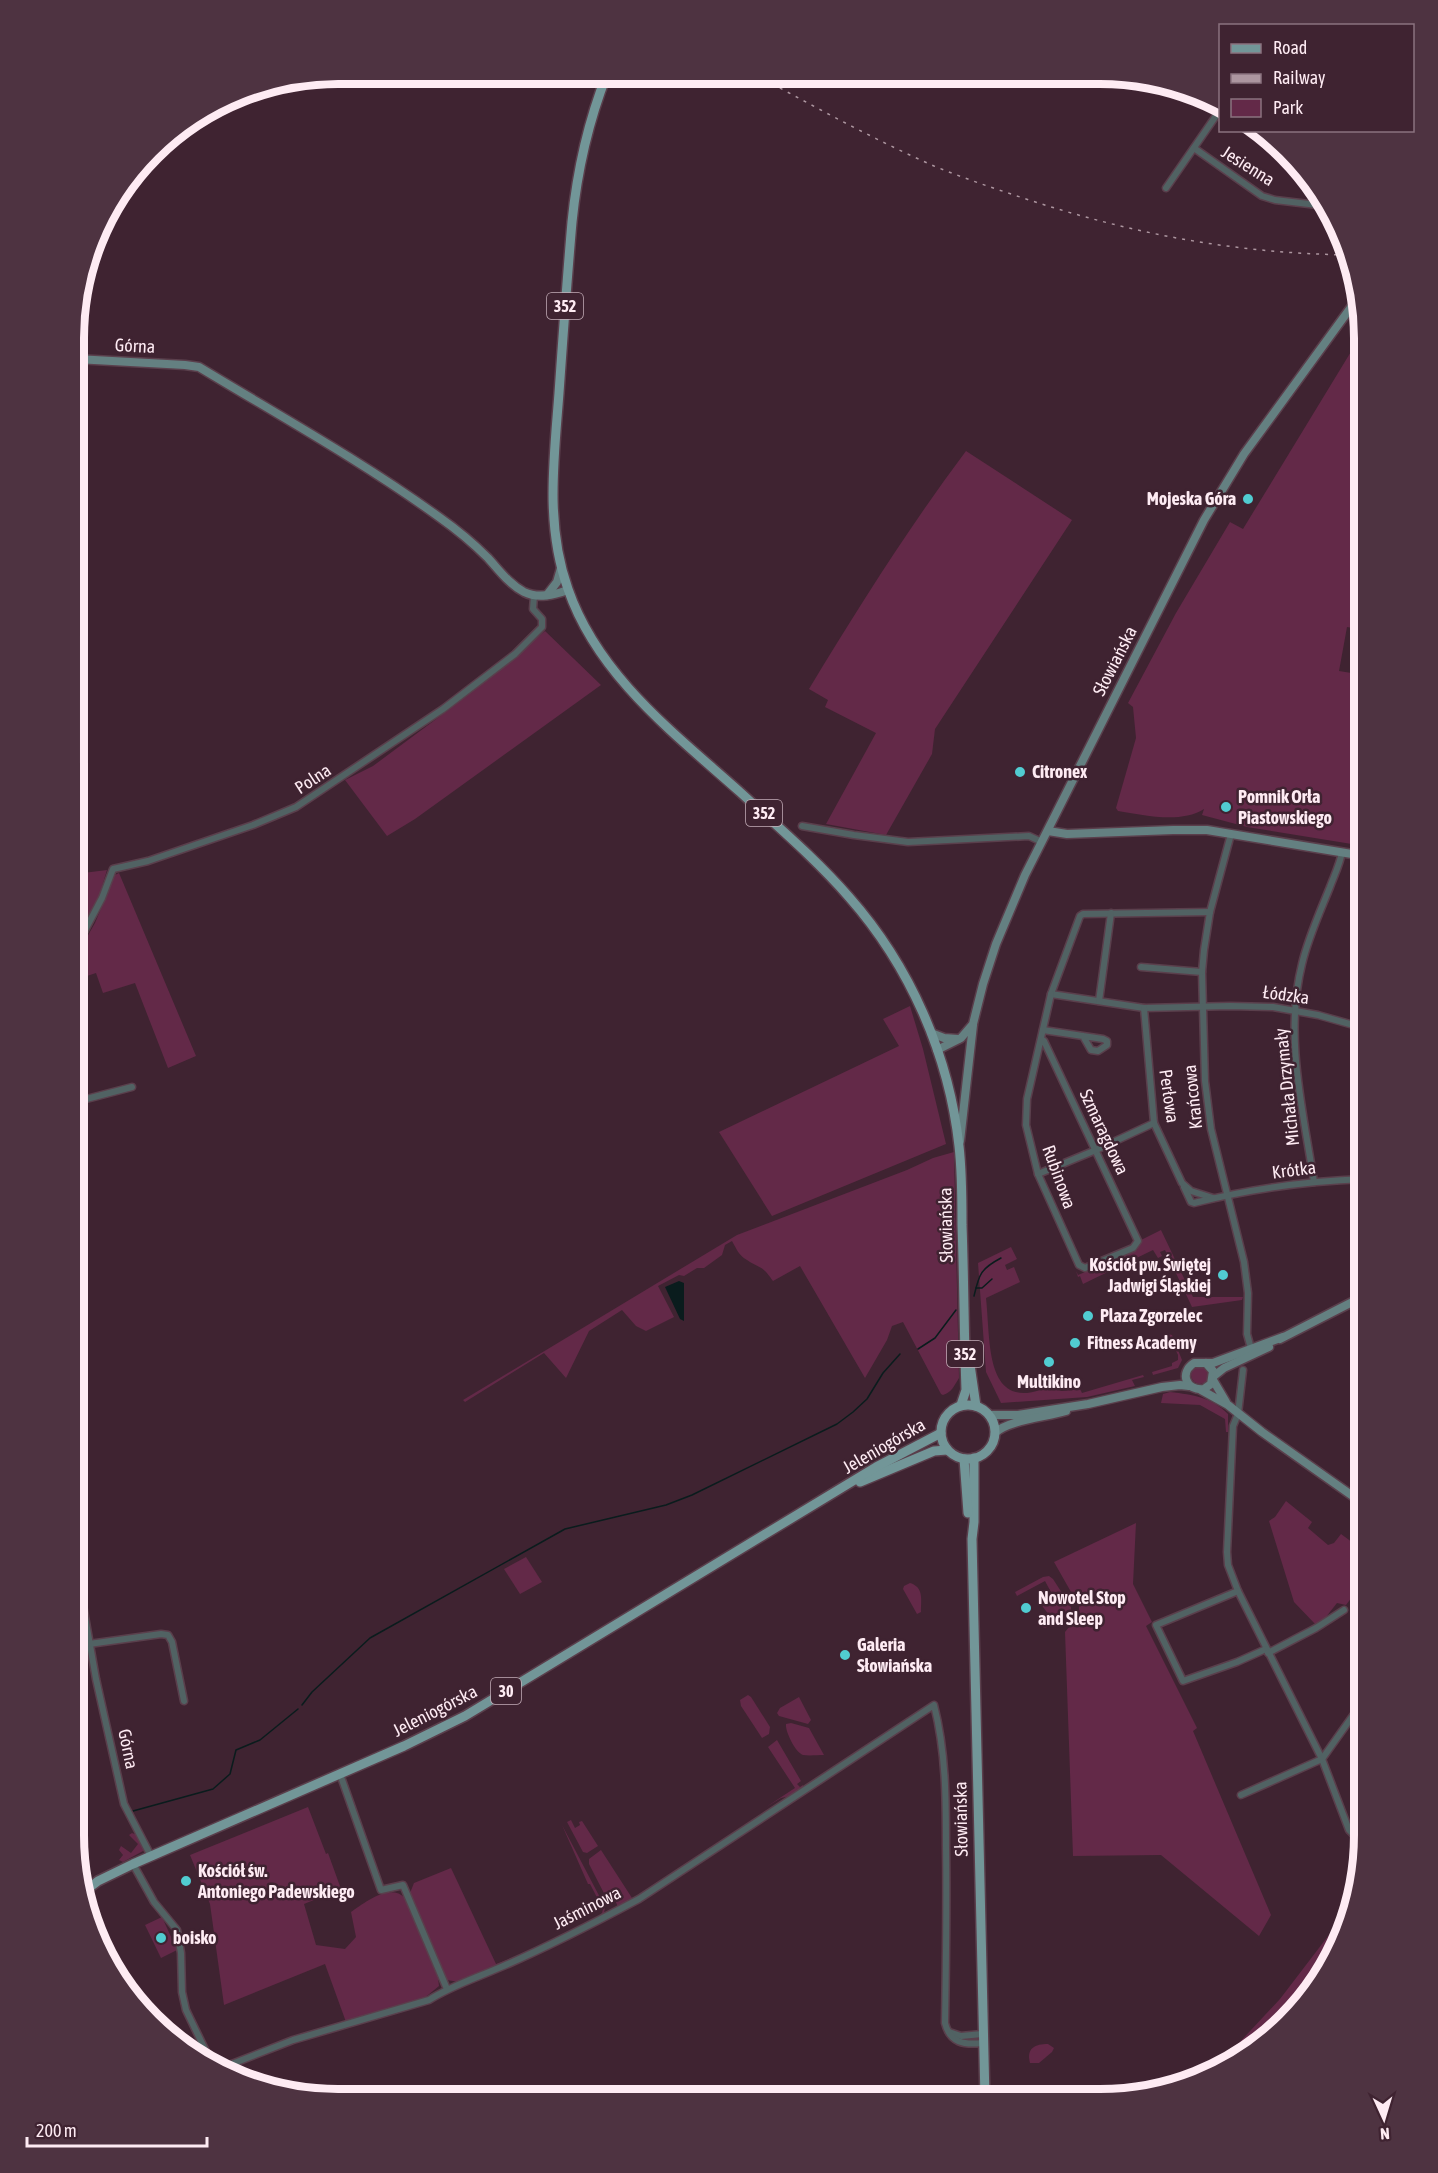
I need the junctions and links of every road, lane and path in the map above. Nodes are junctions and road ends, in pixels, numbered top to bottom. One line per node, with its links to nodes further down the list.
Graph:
1 (604, 84): 8 (main road, 352)
2 (1219, 113): 3 (street)
3 (1194, 148): 4 (street); 5 (street, Jesienna)
4 (1166, 188)
5 (1316, 205)
6 (1352, 306): 13 (street, Słowiańska)
7 (84, 359): 10 (street, Górna)
8 (561, 567): 9 (main road, 352); 11 (street)
9 (568, 590): 11 (street); 31 (main road, 352)
10 (534, 596): 11 (street); 20 (street, Polna)
11 (547, 596)
12 (802, 826): 15 (street)
13 (1047, 831): 14 (street); 15 (street, Słowiańska)
14 (1231, 834): 16 (street); 18 (street, Krańcowa)
15 (1042, 842): 28 (street, Słowiańska)
16 (1342, 852): 17 (street); 27 (street, Michała Drzymały)
17 (1354, 854)
18 (1210, 912): 19 (street); 22 (street, Krańcowa)
19 (1111, 913): 23 (street, Rubinowa); 24 (street)
20 (84, 932)
21 (1141, 967): 22 (street)
22 (1202, 972): 25 (street, Krańcowa)
23 (1051, 994): 24 (street, Łódzka); 30 (street, Rubinowa)
24 (1100, 1001): 26 (street, Łódzka)
25 (1203, 1006): 26 (street, Łódzka); 27 (street, Łódzka); 44 (street, Krańcowa)
26 (1144, 1008): 38 (street, Perłowa)
27 (1295, 1011): 29 (street, Łódzka); 43 (street, Michała Drzymały)
28 (973, 1024): 33 (street); 39 (street, Słowiańska)
29 (1354, 1026)
30 (1043, 1030): 32 (street); 34 (street, Rubinowa)
31 (931, 1033): 33 (street); 35 (main road, 352)
32 (1083, 1036)
33 (958, 1039): 35 (street)
34 (1041, 1039): 40 (street, Szmaragdowa); 41 (street, Rubinowa)
35 (938, 1050): 39 (main road, 352)
36 (132, 1087): 37 (street)
37 (84, 1100)
38 (1154, 1123): 40 (street); 44 (street, Perłowa)
39 (959, 1147): 47 (main road, Słowiańska / 352)
40 (1096, 1150): 41 (street); 45 (street, Szmaragdowa)
41 (1038, 1174): 45 (street, Rubinowa)
42 (1354, 1180): 43 (street, Krótka)
43 (1314, 1182): 44 (street, Krótka)
44 (1228, 1196): 48 (street, Krańcowa)
45 (1138, 1240)
46 (1354, 1301): 48 (street)
47 (964, 1303): 57 (main road, Słowiańska / 352); 59 (main road, Słowiańska / 352)
48 (1252, 1352): 49 (street); 52 (street)
49 (1206, 1363): 51 (street); 52 (street)
50 (1243, 1371): 61 (street)
51 (1185, 1374): 53 (street); 54 (street)
52 (1214, 1378): 55 (street); 58 (street)
53 (1189, 1386): 54 (street); 55 (street)
54 (1162, 1387): 56 (street)
55 (1201, 1390): 58 (street)
56 (1088, 1404): 60 (street); 63 (street)
57 (961, 1405): 59 (main road); 62 (main road)
58 (1228, 1405): 61 (street)
59 (976, 1406): 60 (main road)
60 (989, 1414): 63 (main road)
61 (1238, 1414): 67 (street); 68 (street)
62 (941, 1433): 64 (main road); 66 (main road, Jeleniogórska / 30)
63 (995, 1434): 65 (main road)
64 (947, 1449): 65 (main road); 66 (main road, Jeleniogórska / 30)
65 (969, 1459): 83 (main road, Słowiańska)
66 (844, 1488): 76 (main road, Jeleniogórska / 30)
67 (1354, 1497)
68 (1238, 1591): 72 (street); 72 (street)
69 (1344, 1610): 72 (street)
70 (84, 1614): 71 (street, Górna)
71 (89, 1644): 73 (street); 79 (street, Górna)
72 (1267, 1651): 75 (street)
73 (184, 1701)
74 (1354, 1714): 75 (street)
75 (1322, 1759): 77 (street); 78 (street)
76 (340, 1774): 79 (main road, Jeleniogórska / 30); 82 (street)
77 (1241, 1795)
78 (1354, 1835)
79 (151, 1856): 80 (main road, Jeleniogórska / 30)
80 (133, 1864): 81 (main road, Jeleniogórska / 30); 84 (street)
81 (90, 1887)
82 (447, 1989): 83 (street, Jaśminowa); 85 (street, Jaśminowa)
83 (982, 2039): 86 (main road, Słowiańska)
84 (206, 2052)
85 (230, 2065)
86 (984, 2089)

